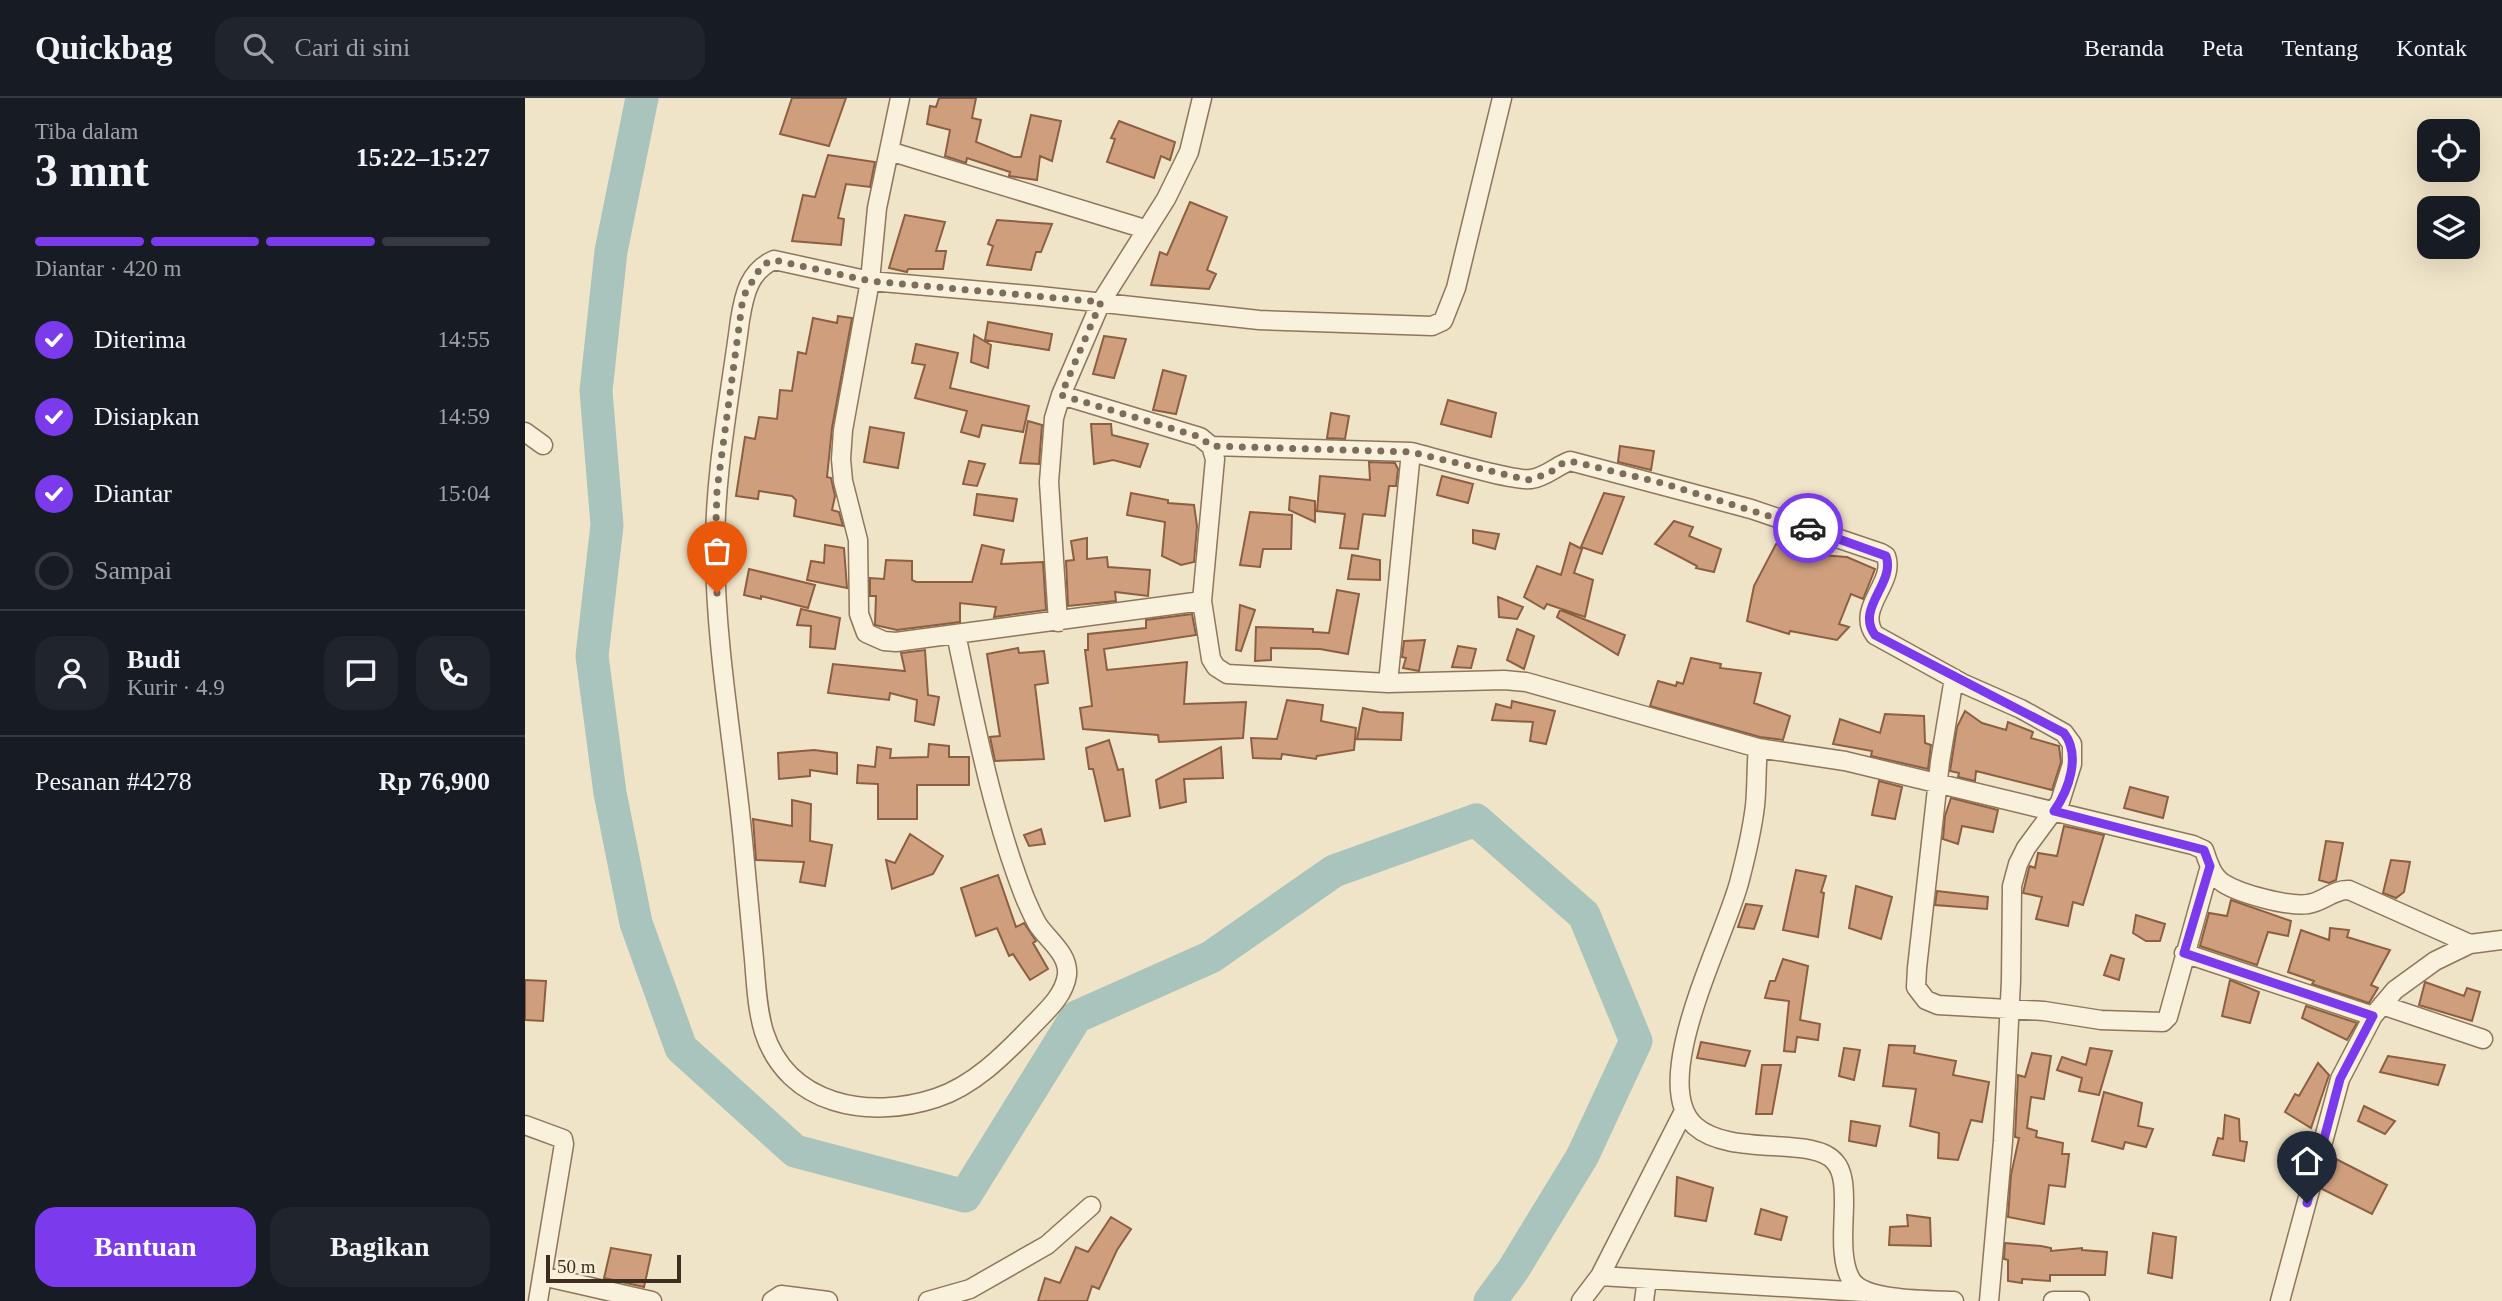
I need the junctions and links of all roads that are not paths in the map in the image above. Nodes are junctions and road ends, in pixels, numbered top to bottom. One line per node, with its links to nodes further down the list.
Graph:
1 (900, 98): 4 (street)
2 (1202, 98): 5 (street)
3 (1502, 98): 7 (street)
4 (889, 151): 5 (street); 6 (street)
5 (1145, 229): 7 (street)
6 (870, 281): 7 (street); 15 (street); 15 (street)
7 (1101, 302): 8 (street)
8 (1061, 395): 11 (street); 14 (street)
9 (525, 432): 10 (street)
10 (543, 445)
11 (1211, 446): 12 (street); 13 (street)
12 (1411, 452): 16 (street); 17 (street)
13 (1202, 601): 14 (street); 17 (street)
14 (1058, 622): 15 (street)
15 (956, 634)
16 (1954, 678): 19 (street); 20 (street)
17 (1388, 683): 18 (street)
18 (1758, 748): 19 (street); 28 (street)
19 (1937, 784): 20 (street); 25 (street)
20 (2054, 811): 21 (street); 25 (street)
21 (2210, 866): 23 (street); 24 (street)
22 (2502, 940): 23 (street)
23 (2470, 944): 26 (street)
24 (2184, 953): 25 (street); 26 (street)
25 (2009, 1009): 45 (street)
26 (2377, 1011): 27 (street); 48 (street)
27 (2483, 1039)
28 (1683, 1111): 32 (street); 34 (street)
29 (525, 1125): 31 (street)
30 (1091, 1206): 41 (street)
31 (542, 1276): 37 (street); 38 (street)
32 (1600, 1276): 33 (street); 42 (street)
33 (1647, 1279): 34 (street); 43 (street)
34 (1864, 1292): 36 (street)
35 (525, 1298): 37 (street)
36 (1918, 1300): 44 (street)
37 (538, 1301)
38 (652, 1301)
39 (772, 1301): 40 (street)
40 (828, 1301)
41 (928, 1301)
42 (1581, 1301)
43 (1644, 1301)
44 (1954, 1301)
45 (1989, 1301)
46 (2053, 1301): 47 (street)
47 (2081, 1301)
48 (2280, 1301)

